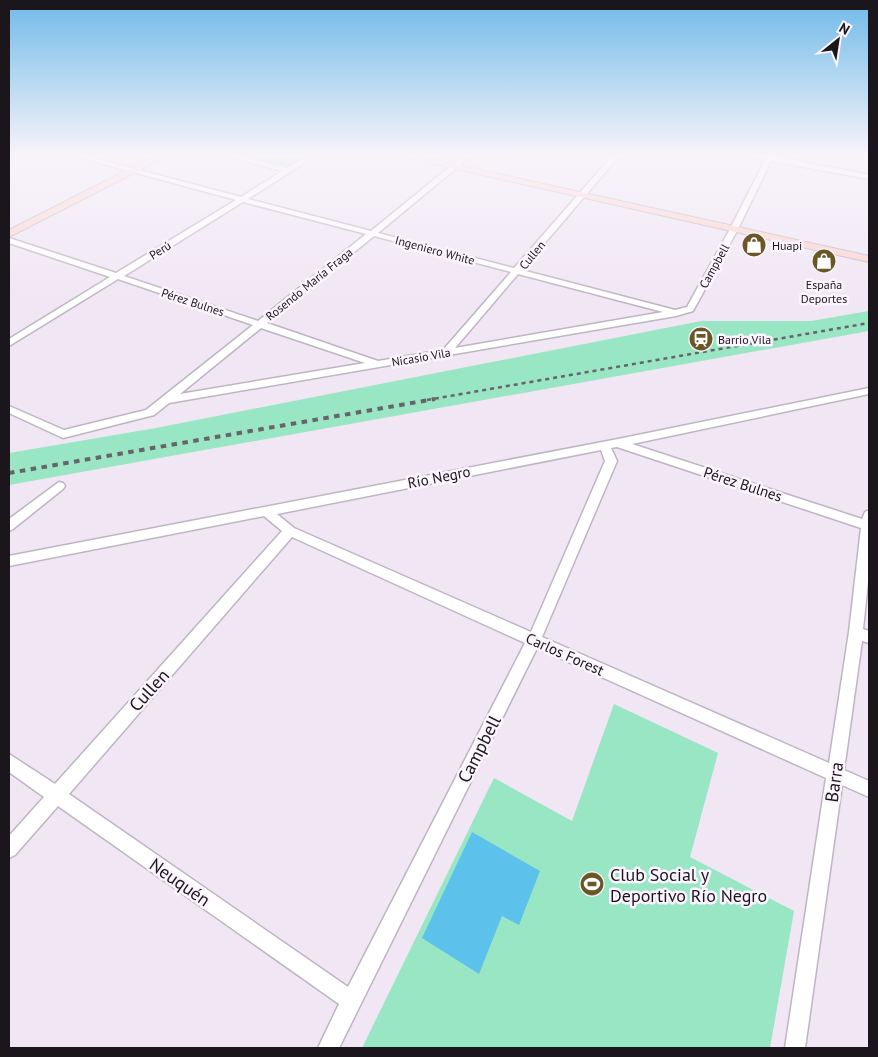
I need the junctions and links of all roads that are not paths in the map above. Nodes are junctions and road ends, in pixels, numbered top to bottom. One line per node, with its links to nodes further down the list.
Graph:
1 (47, 205): 9 (main road)
2 (66, 205): 11 (main road)
3 (233, 205): 17 (street, Perú)
4 (262, 205): 12 (street, Ingeniero White)
5 (407, 205): 12 (street, Rosendo María Fraga)
6 (574, 205): 16 (street, Cullen)
7 (636, 205): 10 (main road)
8 (747, 205): 10 (street, Campbell)
9 (9, 224)
10 (736, 227): 14 (main road); 15 (main road); 18 (street, Campbell)
11 (9, 234)
12 (372, 234): 16 (street, Ingeniero White); 19 (street, Rosendo María Fraga)
13 (9, 240): 17 (street, Pérez Bulnes)
14 (869, 253)
15 (869, 259)
16 (518, 272): 18 (street, Ingeniero White); 21 (street, Cullen)
17 (117, 276): 19 (street, Pérez Bulnes); 20 (street, Perú)
18 (676, 313): 21 (street, Nicasio Vila)
19 (260, 324): 22 (street, Pérez Bulnes); 24 (street, Rosendo María Fraga)
20 (9, 343)
21 (446, 352): 22 (street, Nicasio Vila)
22 (378, 364): 24 (street, Nicasio Vila)
23 (869, 391): 26 (street, Río Negro)
24 (166, 400): 25 (street, Rosendo María Fraga)
25 (9, 409)
26 (611, 444): 28 (street, Río Negro); 29 (street, Pérez Bulnes); 34 (street, Campbell)
27 (60, 486): 30 (street)
28 (266, 511): 31 (street, Carlos Forest); 32 (street, Río Negro)
29 (869, 522): 33 (street, Barra)
30 (9, 526)
31 (290, 531): 34 (street, Carlos Forest); 38 (street, Cullen)
32 (9, 561)
33 (862, 634): 36 (street, Barra)
34 (534, 640): 36 (street, Carlos Forest); 40 (street, Campbell)
35 (9, 762): 38 (street, Neuquén)
36 (835, 774): 37 (street, Carlos Forest); 42 (street, Barra)
37 (869, 789)
38 (56, 795): 39 (street, Cullen); 40 (street, Neuquén)
39 (9, 849)
40 (352, 1001): 41 (street, Campbell)
41 (328, 1048)
42 (795, 1048)

